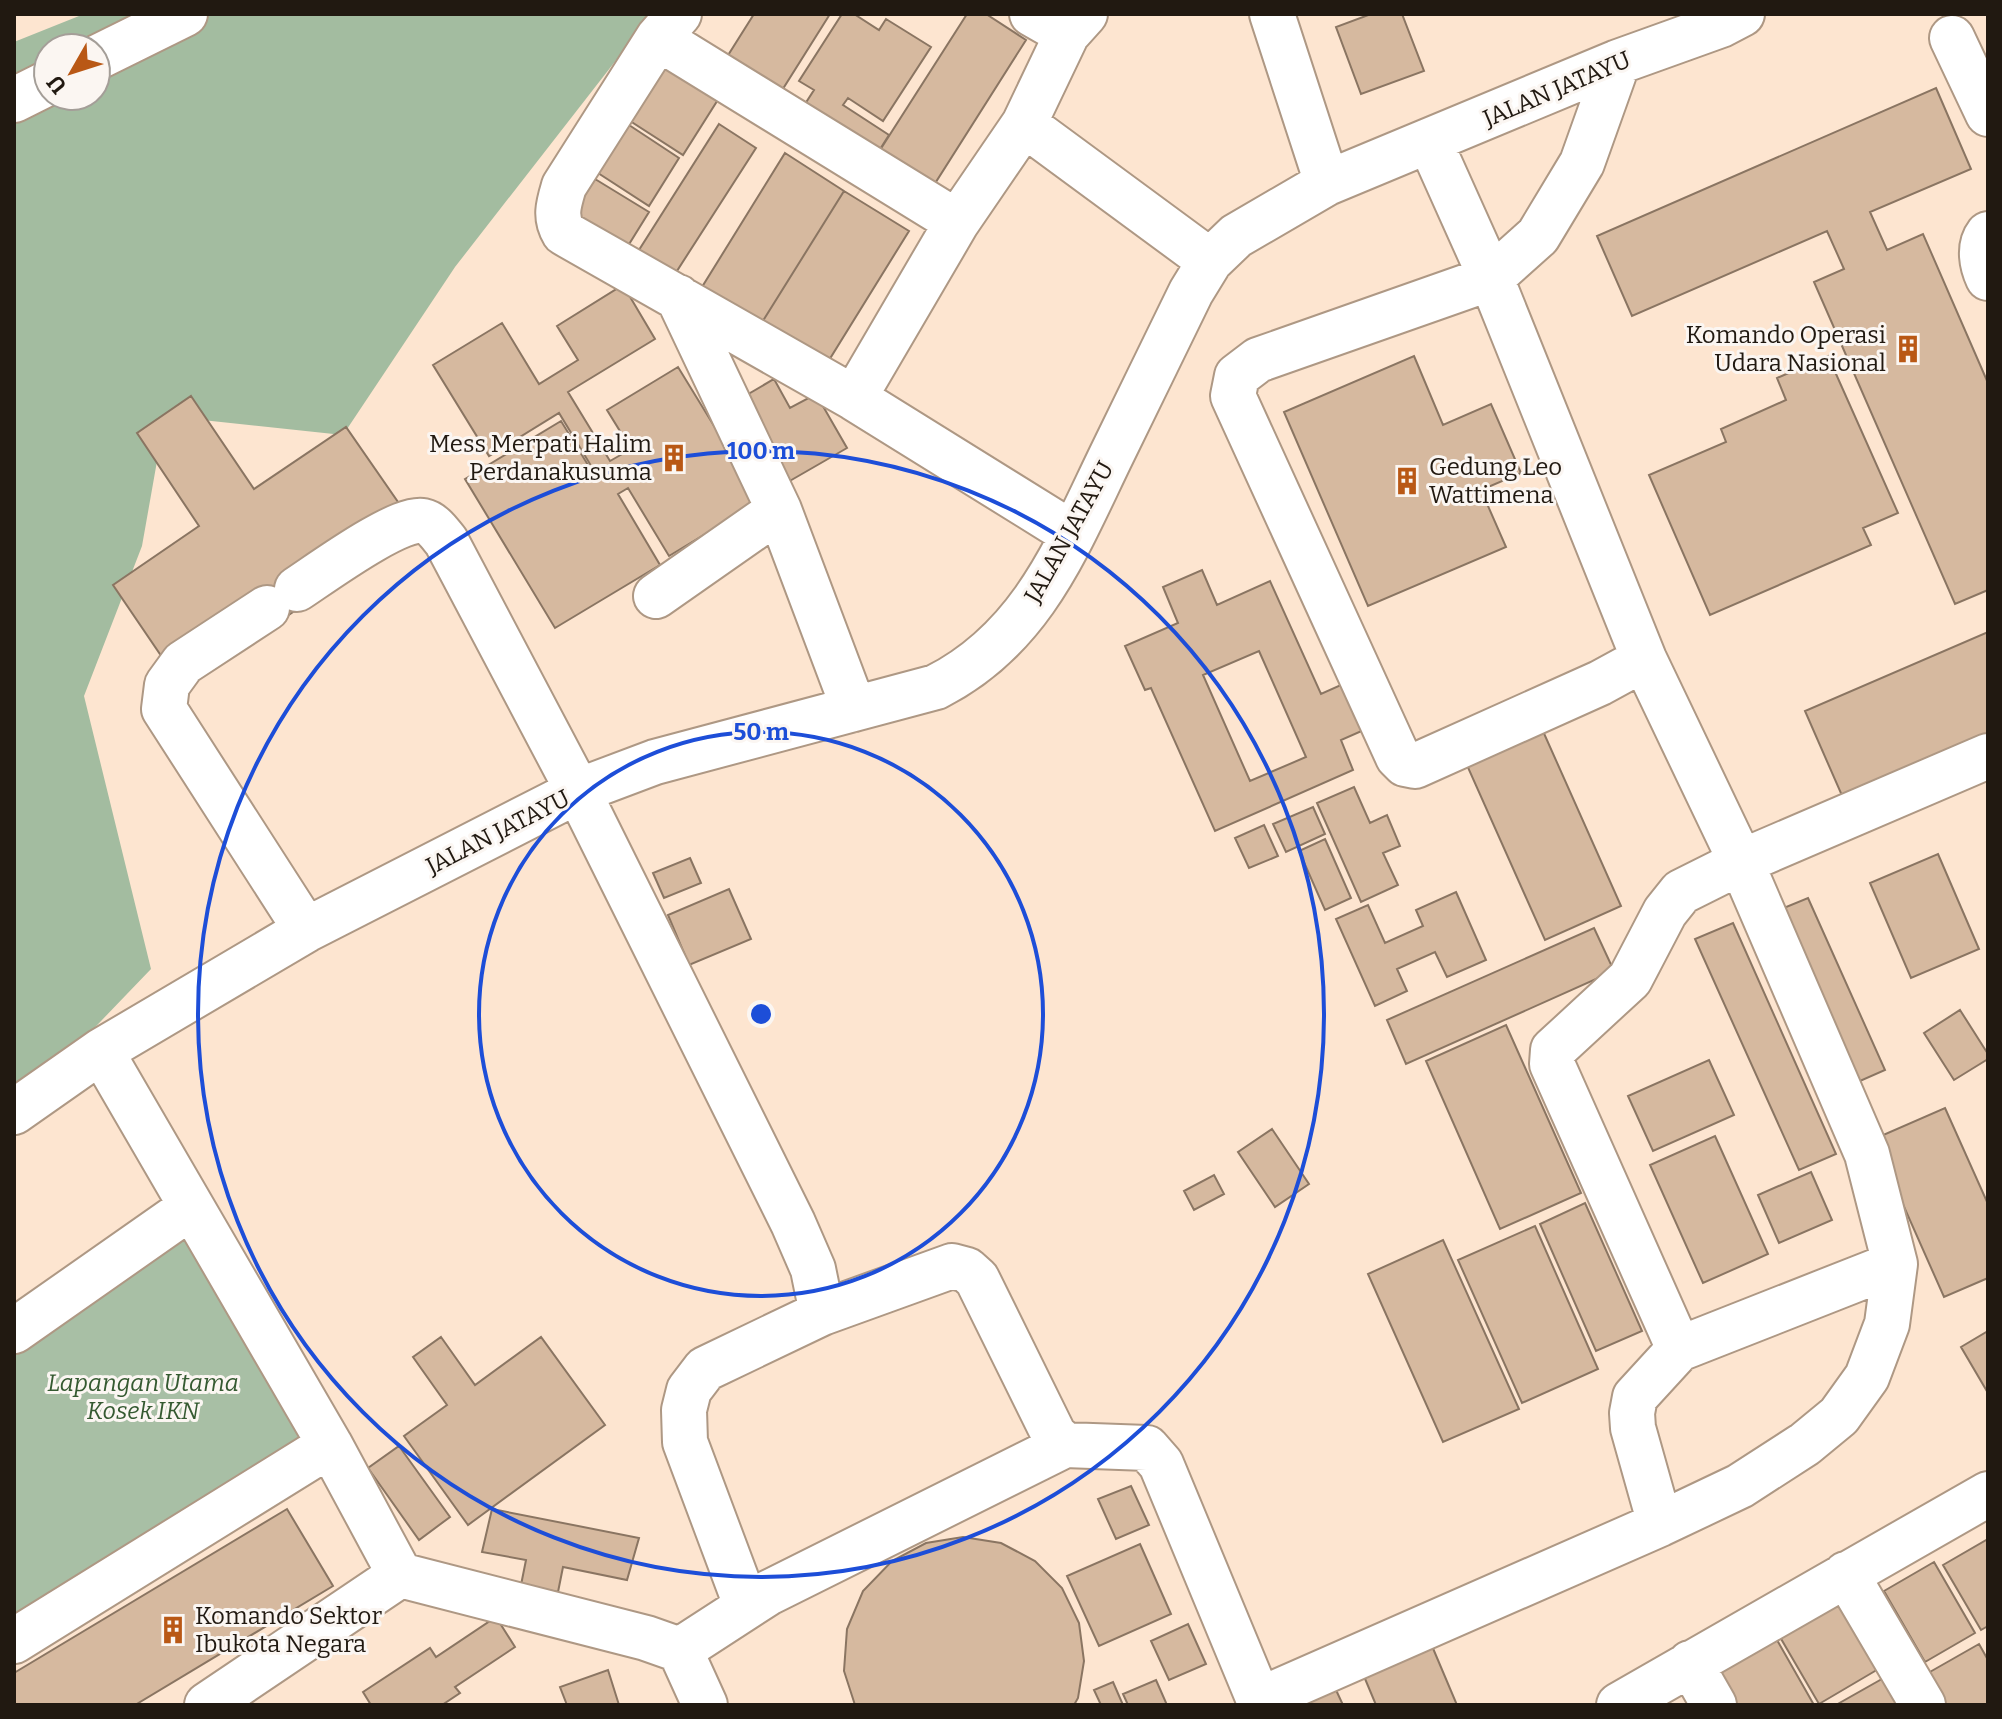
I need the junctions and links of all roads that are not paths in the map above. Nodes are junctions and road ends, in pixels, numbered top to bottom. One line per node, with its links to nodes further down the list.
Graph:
1 (185, 14): 7 (lane)
2 (1272, 14): 14 (lane)
3 (1742, 14): 8 (lane, JALAN JATAYU)
4 (1062, 21): 12 (lane)
5 (668, 26): 15 (lane); 20 (lane)
6 (1952, 38): 11 (lane)
7 (112, 50)
8 (1618, 62): 13 (lane, JALAN JATAYU); 18 (lane)
9 (32, 91): 10 (lane)
10 (14, 100)
11 (1988, 114)
12 (1024, 124): 15 (lane); 17 (lane)
13 (1430, 142): 14 (lane, JALAN JATAYU); 18 (lane)
14 (1327, 183): 17 (lane, JALAN JATAYU)
15 (957, 222): 21 (lane)
16 (1988, 234): 19 (lane)
17 (1210, 261): 23 (lane, JALAN JATAYU)
18 (1491, 278): 25 (lane); 25 (lane)
19 (1988, 278)
20 (678, 297): 21 (lane); 22 (lane)
21 (854, 398): 23 (lane)
22 (779, 510): 24 (lane); 26 (lane)
23 (1073, 534): 26 (lane, JALAN JATAYU)
24 (656, 596)
25 (1644, 659): 29 (lane)
26 (854, 709): 28 (lane, JALAN JATAYU)
27 (1988, 756): 29 (lane)
28 (578, 791): 30 (lane, JALAN JATAYU); 30 (lane); 35 (lane)
29 (1741, 862): 34 (lane); 37 (lane)
30 (306, 930): 31 (lane, JALAN JATAYU)
31 (101, 1051): 32 (lane, JALAN JATAYU); 33 (lane)
32 (14, 1112)
33 (191, 1207): 36 (lane); 38 (lane)
34 (1895, 1264): 37 (lane); 41 (lane)
35 (822, 1313): 39 (lane); 44 (lane)
36 (14, 1331)
37 (1679, 1349): 41 (lane)
38 (330, 1445): 43 (lane); 45 (lane)
39 (1065, 1445): 44 (lane); 48 (lane)
40 (1988, 1494): 42 (lane)
41 (1660, 1524): 48 (lane)
42 (1846, 1574): 47 (lane); 53 (lane)
43 (400, 1575): 46 (lane); 49 (lane)
44 (746, 1605): 46 (lane)
45 (14, 1641)
46 (680, 1650): 50 (lane)
47 (1690, 1663): 51 (lane); 52 (lane)
48 (1254, 1702)
49 (207, 1705)
50 (705, 1705)
51 (1619, 1705)
52 (1714, 1705)
53 (1923, 1705)

